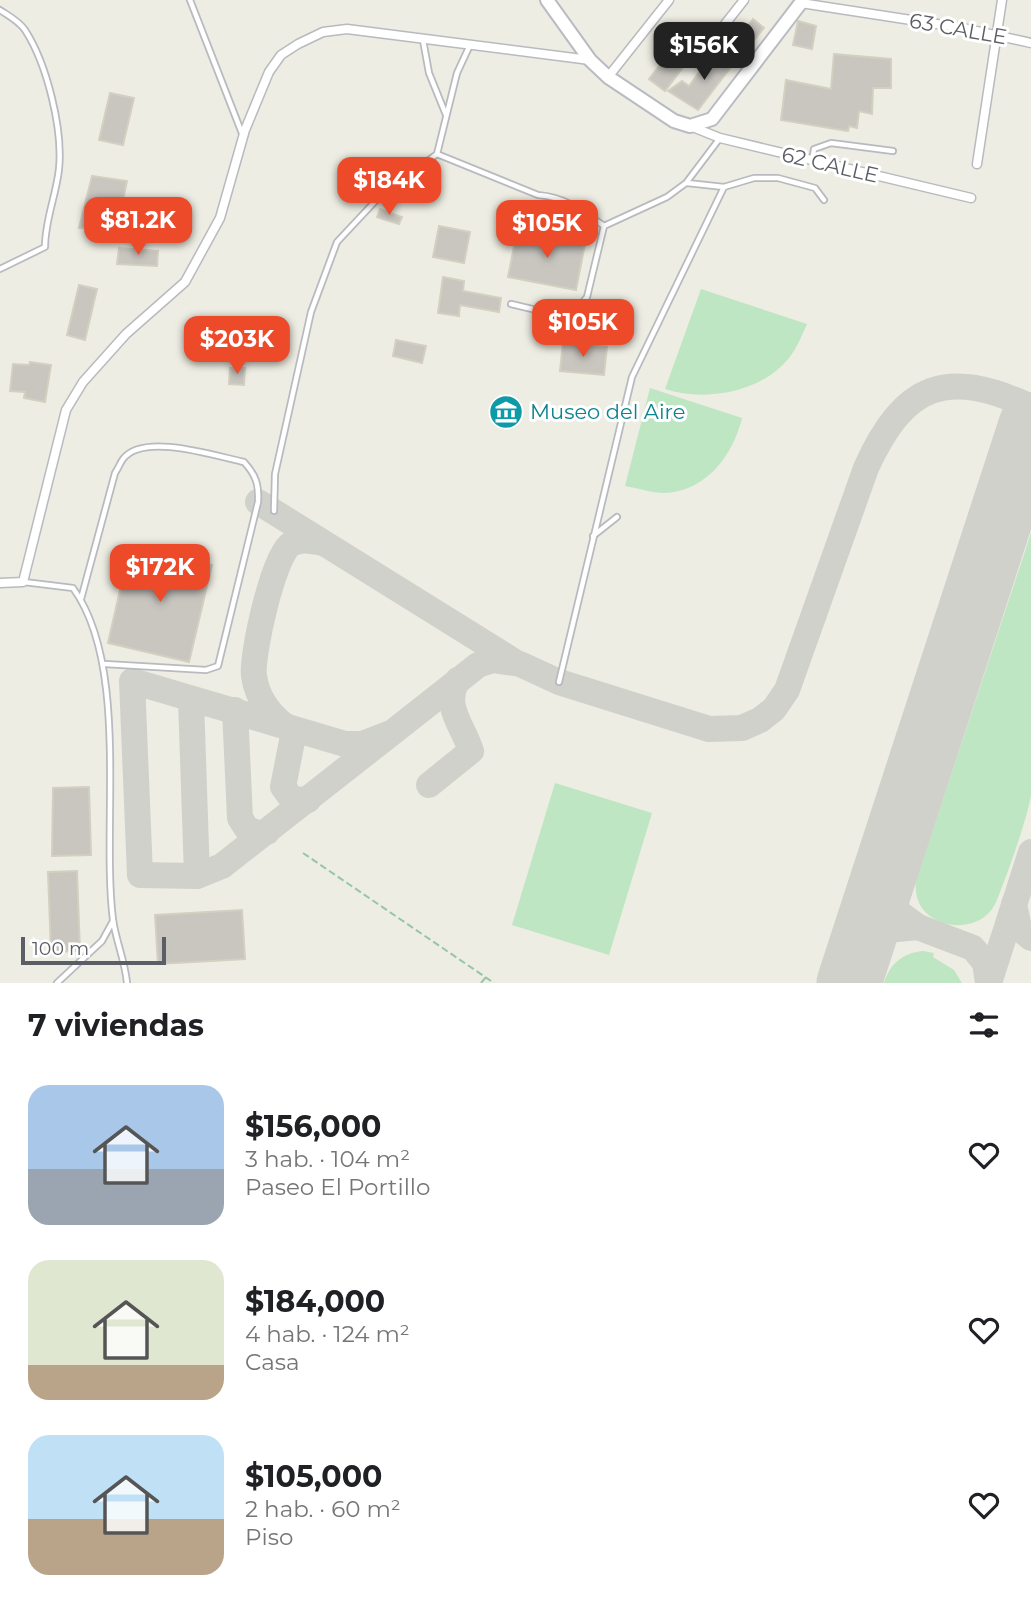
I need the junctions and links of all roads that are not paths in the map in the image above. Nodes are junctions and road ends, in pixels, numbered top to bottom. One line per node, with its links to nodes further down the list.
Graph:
1 (190, 0): 17 (lane)
2 (547, 0): 13 (main road)
3 (669, 0): 14 (street)
4 (744, 0): 10 (street)
5 (1002, 0): 8 (street)
6 (802, 2): 8 (street, 63 CALLE); 16 (main road)
7 (0, 10): 28 (lane)
8 (997, 35): 11 (street, 63 CALLE); 22 (street)
9 (423, 39): 12 (street); 15 (lane); 17 (street)
10 (711, 42)
11 (1031, 43)
12 (470, 44): 13 (street); 15 (lane)
13 (590, 60): 14 (main road)
14 (608, 77): 16 (main road)
15 (446, 115): 20 (lane)
16 (691, 126): 18 (street, 62 CALLE)
17 (243, 138): 33 (street)
18 (720, 138): 21 (street, 62 CALLE); 23 (lane)
19 (893, 151): 21 (lane)
20 (437, 154): 27 (lane); 30 (lane)
21 (811, 162): 25 (street, 62 CALLE)
22 (977, 164)
23 (686, 183): 24 (lane); 27 (lane)
24 (724, 187): 26 (lane); 32 (lane)
25 (971, 198)
26 (824, 200)
27 (604, 226): 29 (lane)
28 (0, 269)
29 (511, 304)
30 (274, 511)
31 (617, 517): 32 (lane)
32 (592, 537): 37 (lane)
33 (23, 582): 34 (street); 35 (lane)
34 (0, 583)
35 (81, 599): 36 (lane); 36 (lane)
36 (105, 664): 38 (lane)
37 (559, 682)
38 (113, 920): 39 (lane); 40 (lane)
39 (57, 983)
40 (127, 983)

